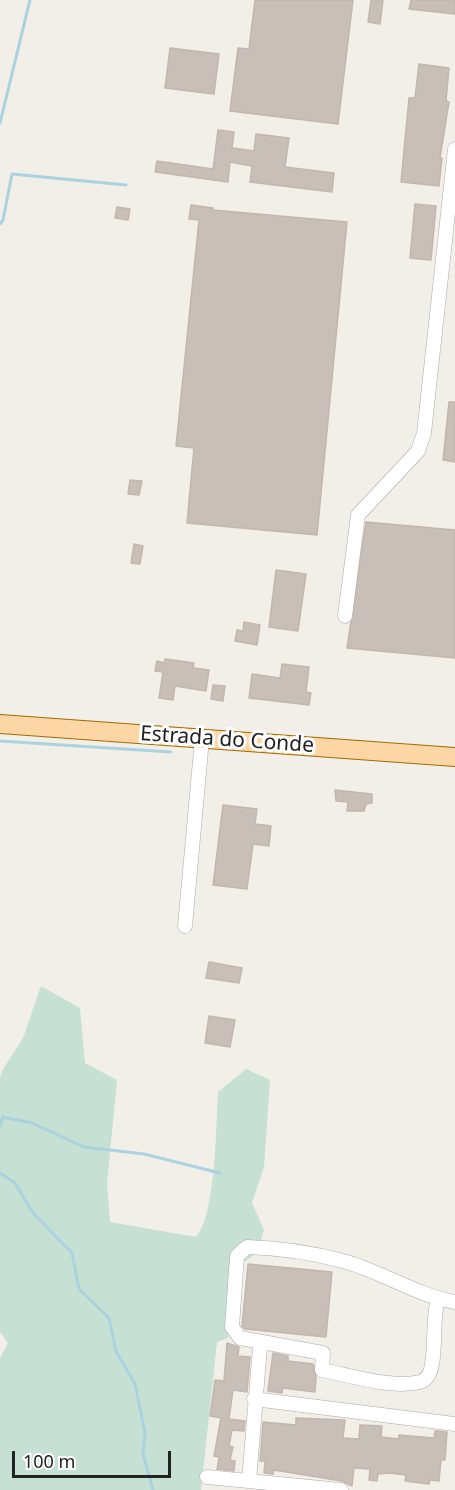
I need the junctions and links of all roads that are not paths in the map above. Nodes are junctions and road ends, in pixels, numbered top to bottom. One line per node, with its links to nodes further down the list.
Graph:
1 (455, 149): 2 (street)
2 (345, 616)
3 (0, 724): 4 (main road, Estrada do Conde)
4 (202, 738): 5 (main road, Estrada do Conde); 6 (street)
5 (455, 756)
6 (185, 926)
7 (438, 1299): 7 (street); 8 (street)
8 (455, 1302)
9 (260, 1347): 10 (street)
10 (254, 1399): 11 (street); 13 (street)
11 (455, 1424)
12 (207, 1477): 13 (street)
13 (249, 1481): 14 (street)
14 (341, 1490)

